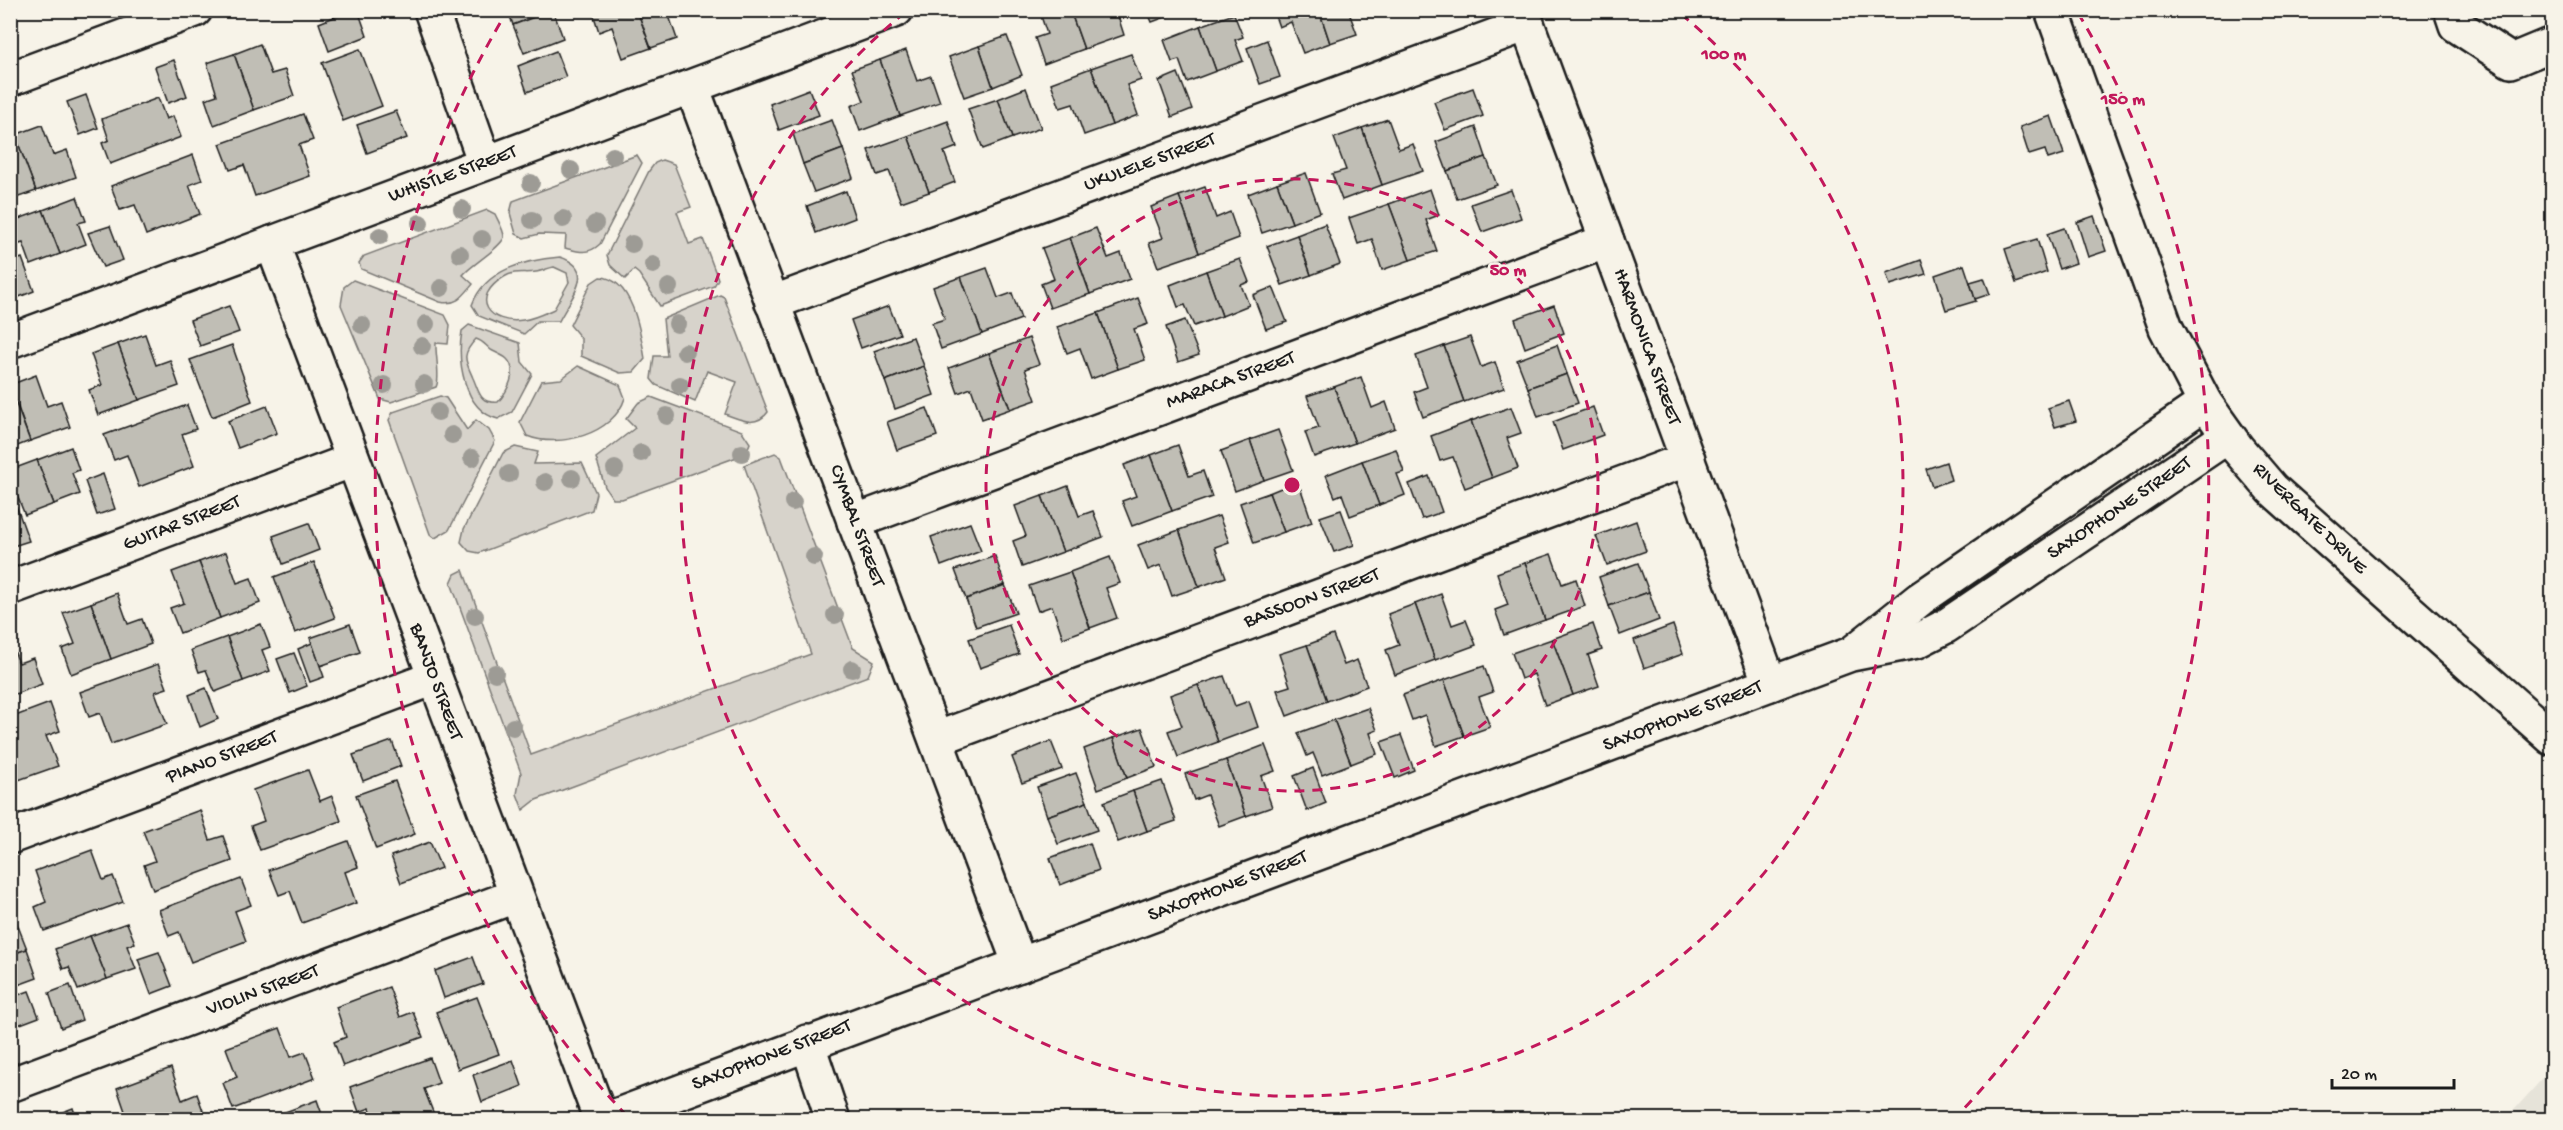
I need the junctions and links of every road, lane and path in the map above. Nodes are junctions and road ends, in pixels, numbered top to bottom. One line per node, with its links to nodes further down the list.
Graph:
1 (195, 10): 8 (street)
2 (431, 10): 10 (street)
3 (896, 10): 9 (street, WHISTLE STREET)
4 (2052, 10): 15 (street, RIVERGATE DRIVE)
5 (2451, 10): 7 (street)
6 (1524, 17): 11 (street, HARMONICA STREET); 13 (street, UKULELE STREET)
7 (2553, 44)
8 (10, 80)
9 (692, 87): 10 (street, WHISTLE STREET); 13 (street, CYMBAL STREET)
10 (485, 163): 12 (street, WHISTLE STREET)
11 (1607, 241): 17 (street, HARMONICA STREET); 19 (street, MARACA STREET)
12 (272, 243): 14 (street, WHISTLE STREET); 18 (street, BANJO STREET)
13 (772, 303): 19 (street, CYMBAL STREET)
14 (10, 341)
15 (2205, 403): 16 (street, RIVERGATE DRIVE); 21 (street, SAXOPHONE STREET)
16 (2228, 436): 21 (street, SAXOPHONE STREET); 24 (street, RIVERGATE DRIVE)
17 (1688, 459): 23 (street, HARMONICA STREET); 25 (street, BASSOON STREET)
18 (353, 460): 20 (street, GUITAR STREET); 22 (street, BANJO STREET)
19 (854, 522): 25 (street, CYMBAL STREET)
20 (10, 588)
21 (1851, 654): 23 (street, SAXOPHONE STREET)
22 (434, 678): 26 (street, PIANO STREET); 27 (street, BANJO STREET)
23 (1770, 684): 28 (street, SAXOPHONE STREET)
24 (2553, 738)
25 (936, 740): 28 (street, CYMBAL STREET)
26 (10, 837)
27 (515, 896): 30 (street, VIOLIN STREET); 31 (street, BANJO STREET)
28 (1020, 965): 29 (street, SAXOPHONE STREET)
29 (807, 1042): 31 (street, SAXOPHONE STREET); 32 (street)
30 (10, 1085)
31 (603, 1119)
32 (833, 1119)

